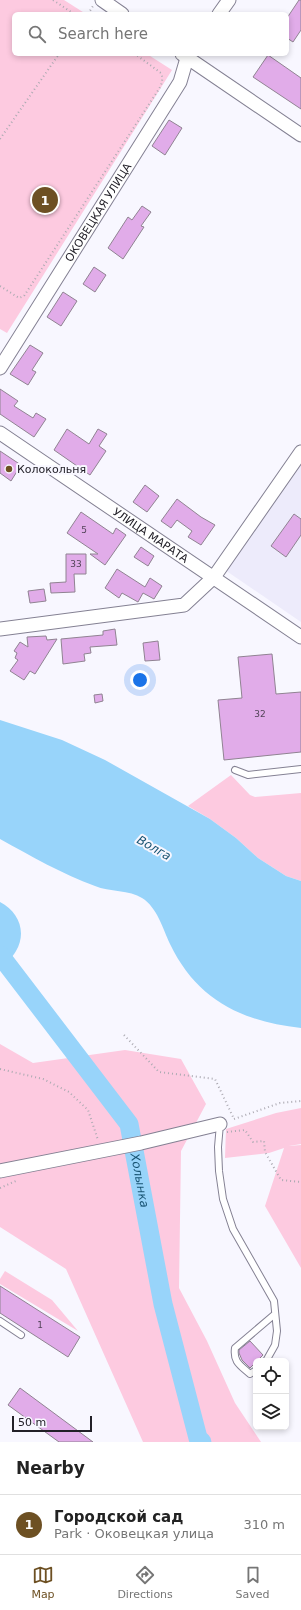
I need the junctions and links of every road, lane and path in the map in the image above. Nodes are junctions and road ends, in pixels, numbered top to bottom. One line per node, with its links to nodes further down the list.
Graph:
1 (53, 0): 4 (path)
2 (102, 0): 5 (street)
3 (229, 0): 6 (street)
4 (71, 12)
5 (119, 12)
6 (220, 12)
7 (58, 56): 12 (path)
8 (138, 56): 13 (path)
9 (186, 56): 14 (street, ОКОВЕЦКАЯ УЛИЦА)
10 (187, 56): 11 (street)
11 (301, 135)
12 (0, 139)
13 (0, 286)
14 (0, 368)
15 (0, 433): 17 (street, УЛИЦА МАРАТА)
16 (301, 452): 17 (street)
17 (214, 578): 18 (street); 19 (street, УЛИЦА МАРАТА)
18 (0, 629)
19 (301, 637)
20 (301, 769): 21 (lane)
21 (235, 770)
22 (124, 1035): 25 (path)
23 (0, 1069): 27 (path)
24 (301, 1101): 25 (path)
25 (234, 1119): 26 (path)
26 (219, 1129): 27 (street); 29 (path); 30 (lane)
27 (101, 1151): 28 (street)
28 (0, 1171)
29 (301, 1182)
30 (275, 1314): 33 (lane); 34 (lane)
31 (0, 1321): 32 (lane)
32 (21, 1335)
33 (268, 1358)
34 (253, 1372)

